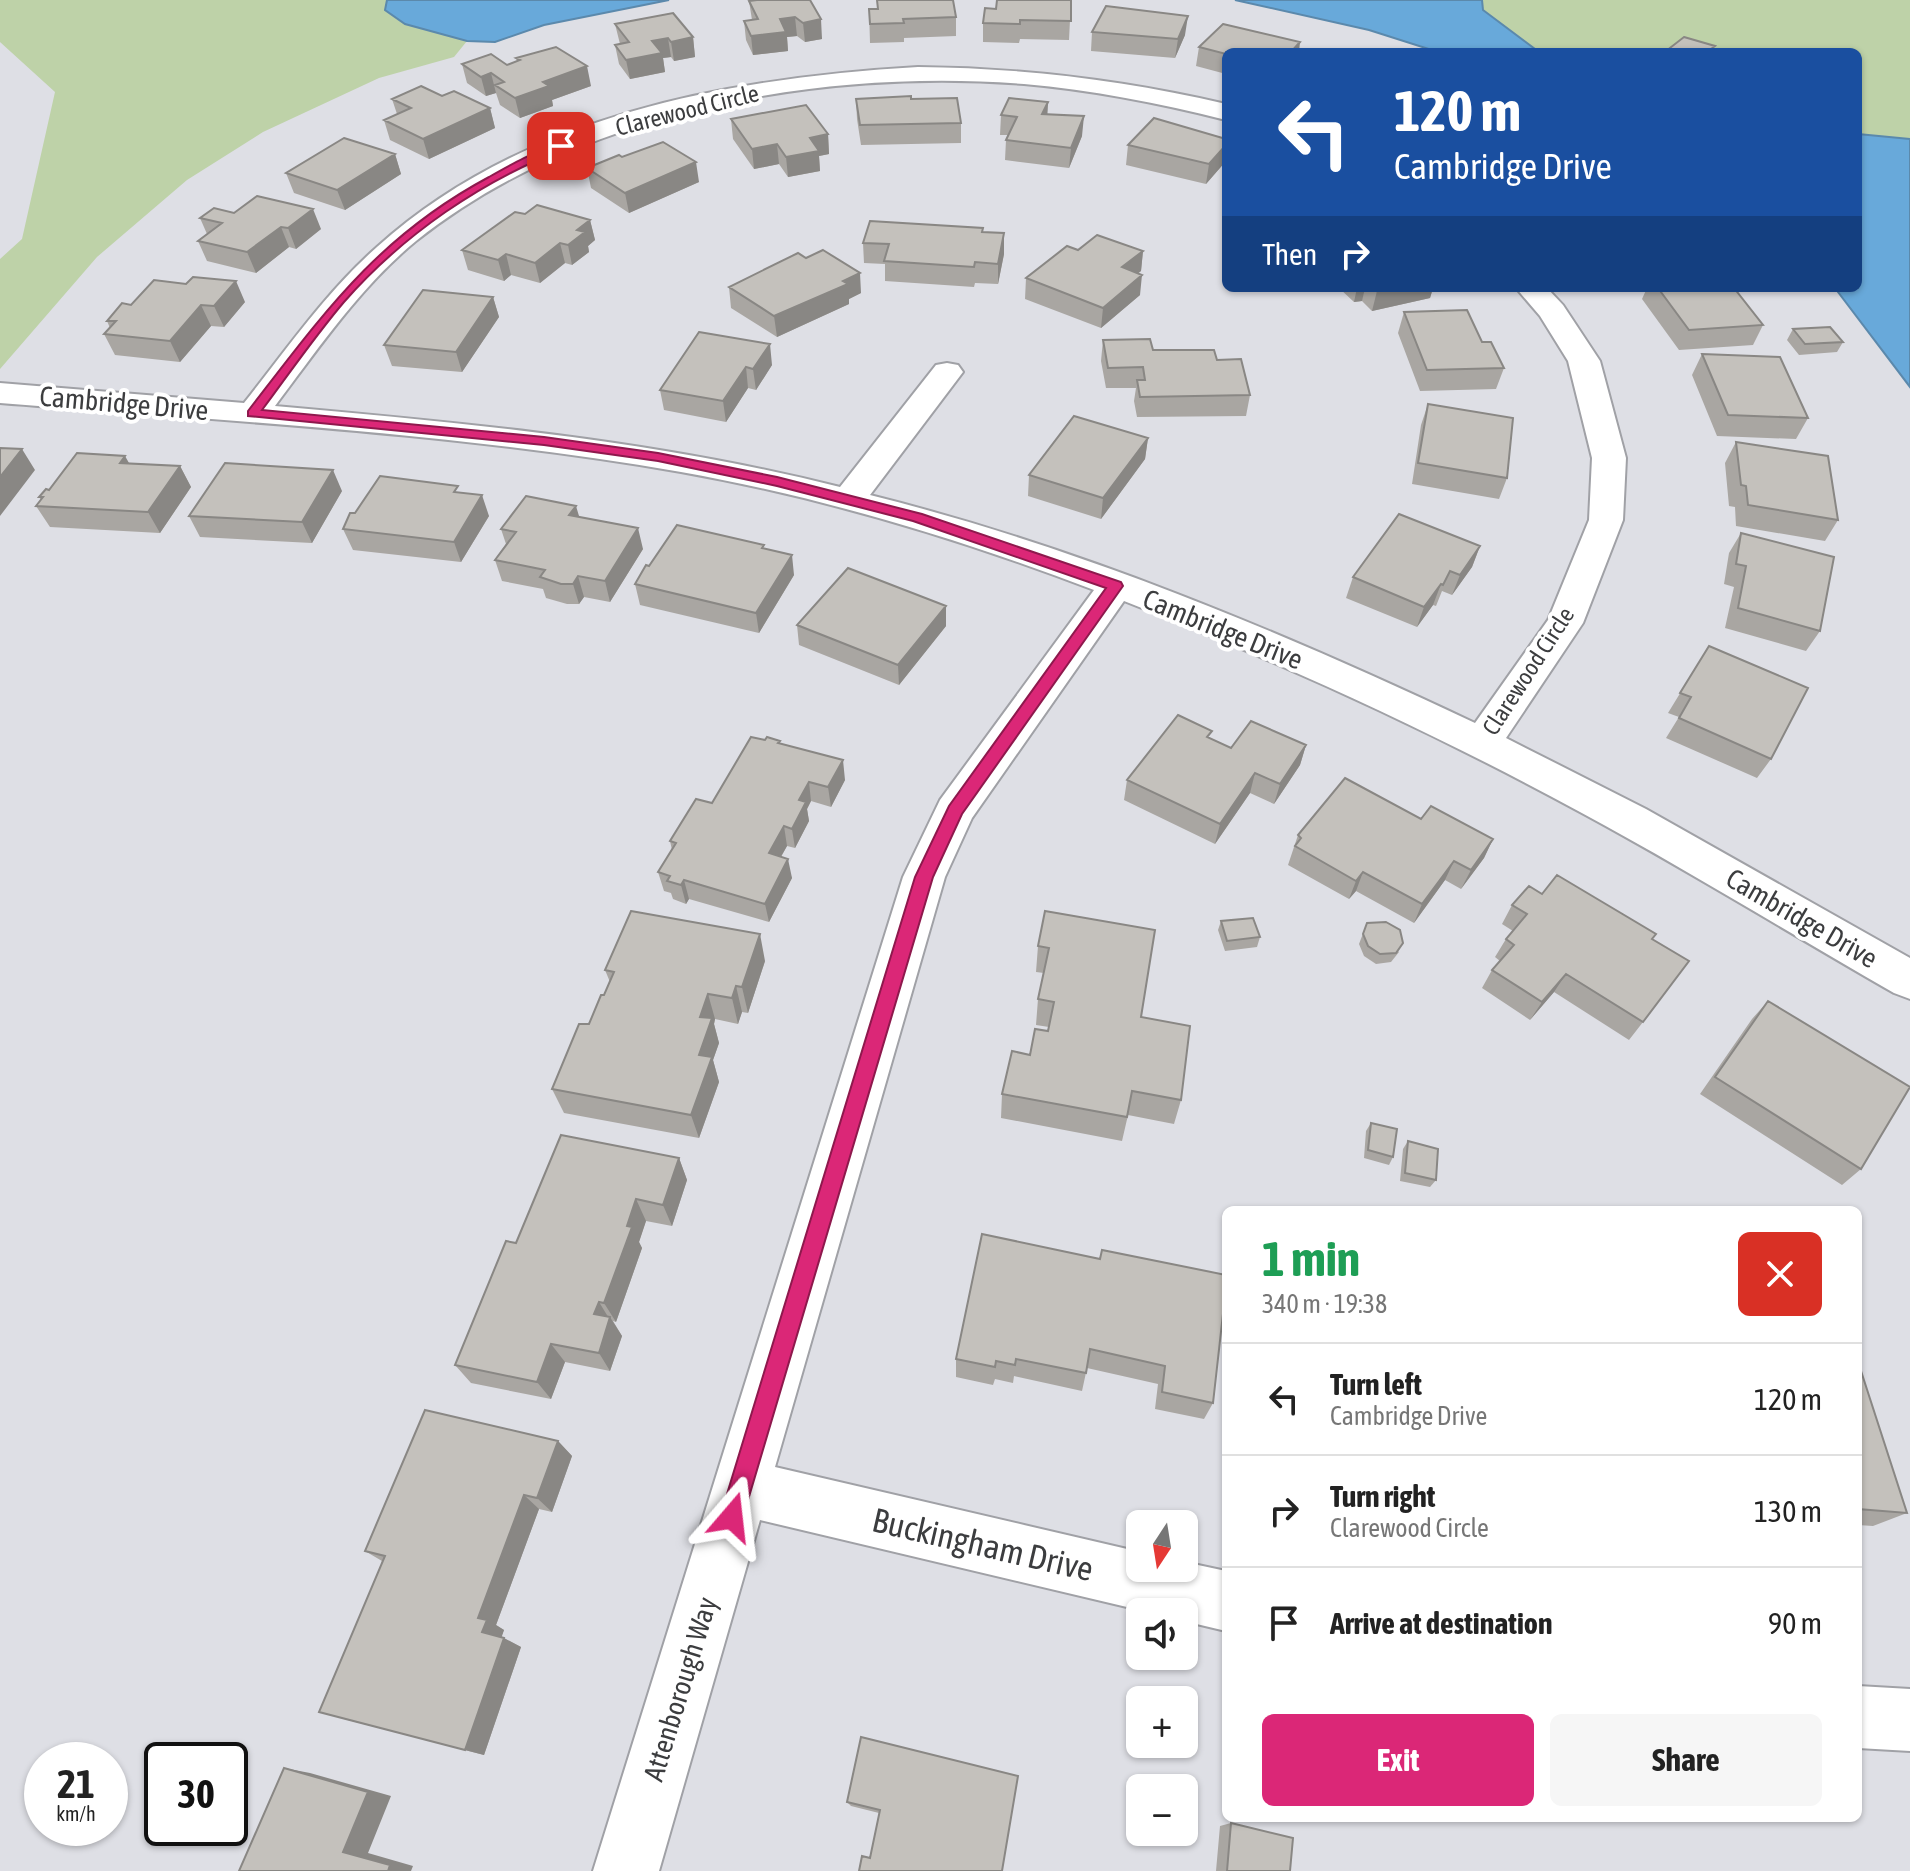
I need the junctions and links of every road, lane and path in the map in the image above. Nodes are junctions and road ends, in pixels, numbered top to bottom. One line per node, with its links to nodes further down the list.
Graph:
1 (1222, 111): 5 (street, Clarewood Circle)
2 (1535, 292): 8 (street, Clarewood Circle)
3 (947, 372): 6 (street)
4 (0, 393): 5 (street, Cambridge Drive)
5 (253, 413): 6 (street, Cambridge Drive)
6 (848, 500): 7 (street, Cambridge Drive)
7 (1116, 586): 8 (street, Cambridge Drive); 10 (street, Attenborough Way)
8 (1481, 744): 9 (street, Cambridge Drive)
9 (1910, 980)
10 (740, 1487): 11 (street, Buckingham Drive); 14 (street, Attenborough Way)
11 (1222, 1600)
12 (1862, 1717): 13 (street)
13 (1910, 1720)
14 (626, 1871)

